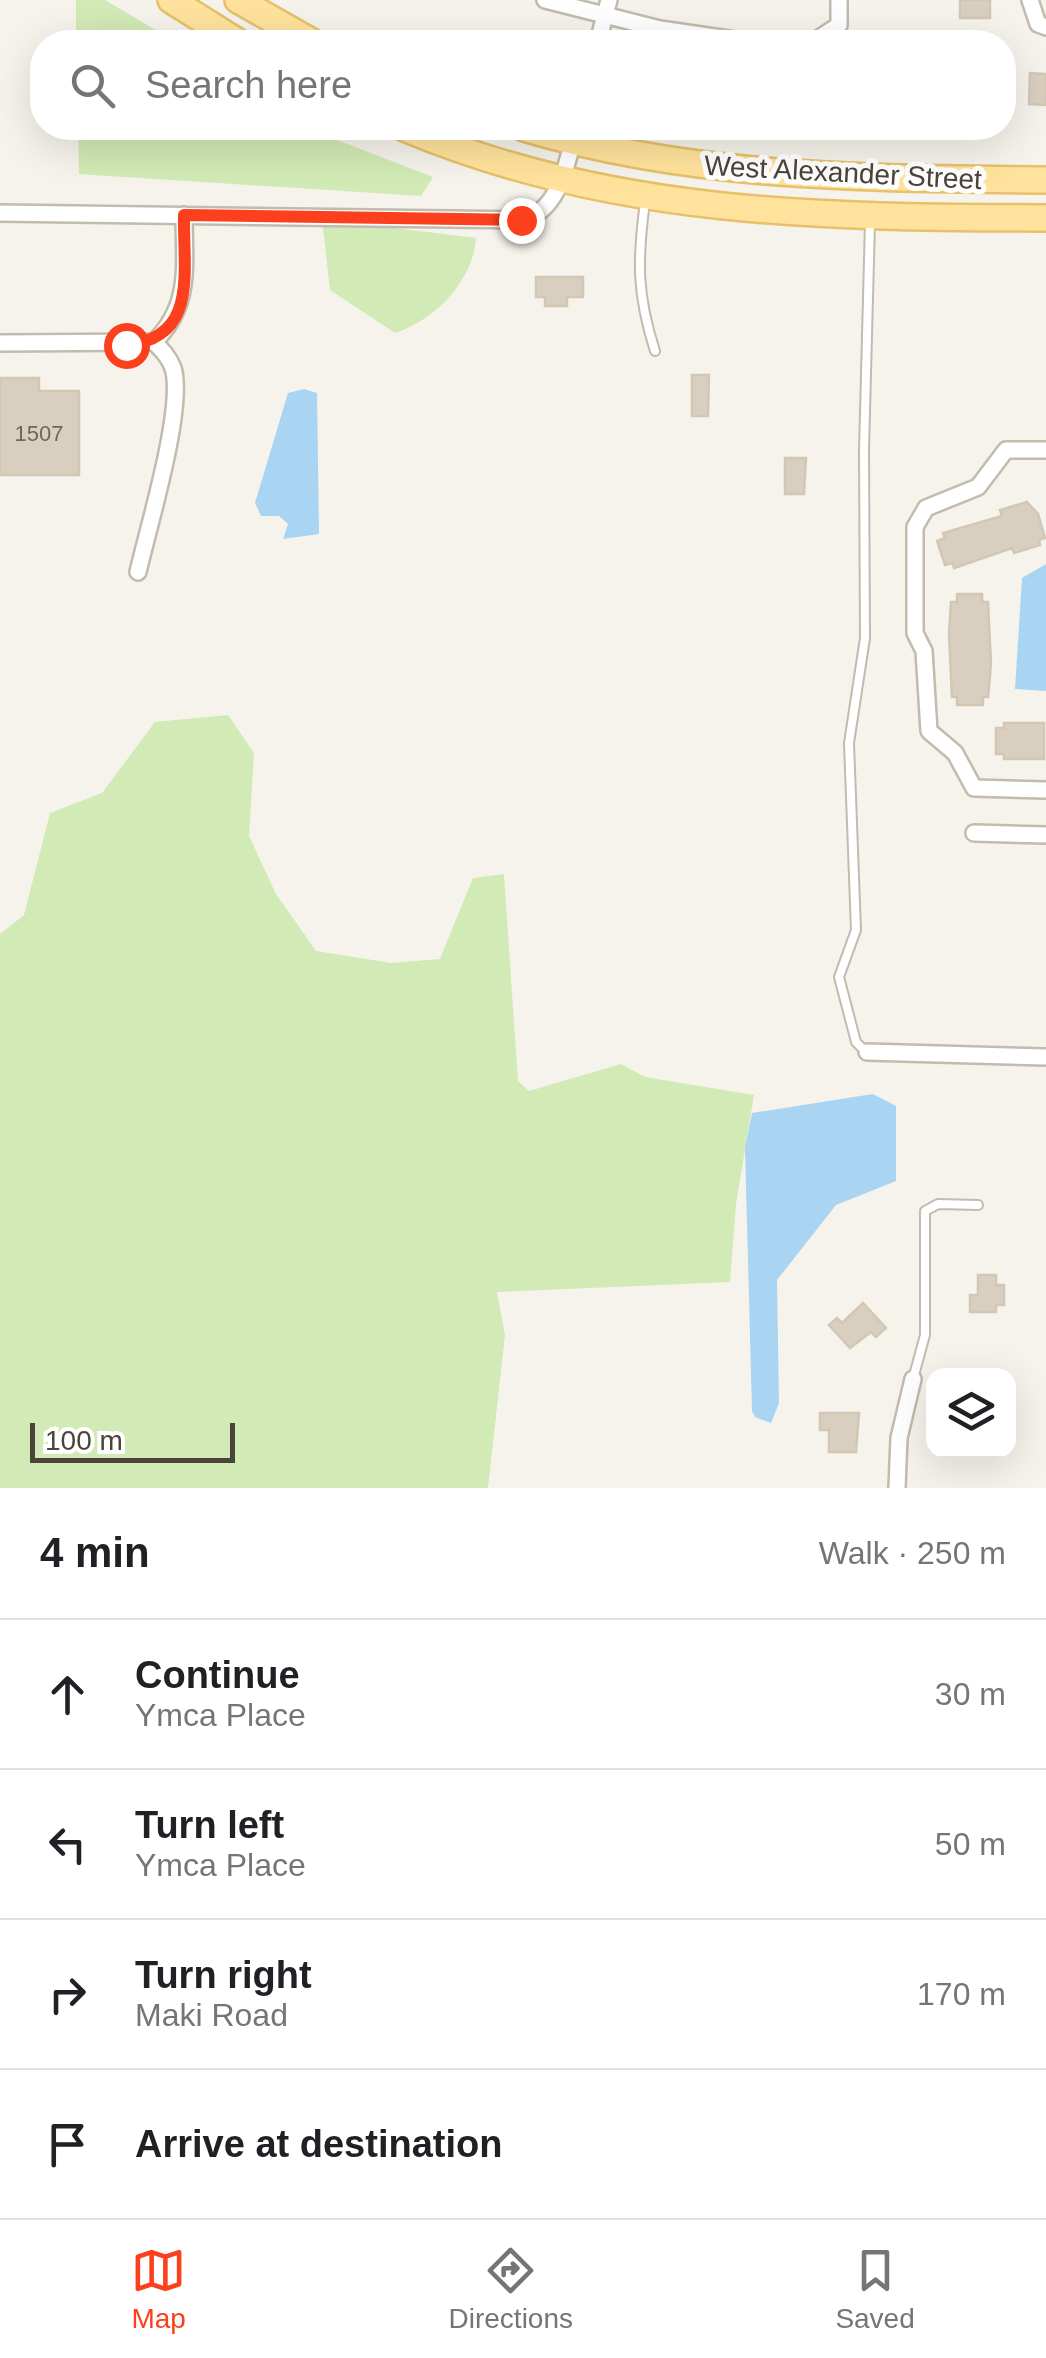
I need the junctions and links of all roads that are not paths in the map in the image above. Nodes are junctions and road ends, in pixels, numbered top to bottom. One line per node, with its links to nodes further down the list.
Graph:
1 (171, 0): 8 (main road)
2 (238, 0): 9 (main road)
3 (546, 0): 6 (street)
4 (839, 0): 11 (street)
5 (1030, 0): 7 (street)
6 (607, 8): 10 (street)
7 (1046, 27)
8 (219, 30)
9 (291, 30)
10 (699, 30)
11 (831, 30)
12 (441, 140): 15 (main road, West Alexander Street)
13 (572, 140): 15 (street)
14 (590, 140): 16 (main road, West Alexander Street)
15 (560, 179): 17 (main road, West Alexander Street); 19 (street)
16 (1046, 180)
17 (646, 198): 20 (main road, West Alexander Street); 24 (lane)
18 (0, 213): 19 (street)
19 (184, 215): 22 (street)
20 (870, 218): 21 (main road, West Alexander Street); 30 (lane)
21 (1046, 218)
22 (154, 342): 23 (street); 26 (street)
23 (0, 343)
24 (655, 351)
25 (1046, 450): 27 (street)
26 (138, 572)
27 (1046, 790)
28 (974, 833): 29 (street)
29 (1046, 835)
30 (867, 1052): 31 (street)
31 (1046, 1057)
32 (978, 1205): 33 (lane)
33 (913, 1378): 34 (street)
34 (897, 1488)

